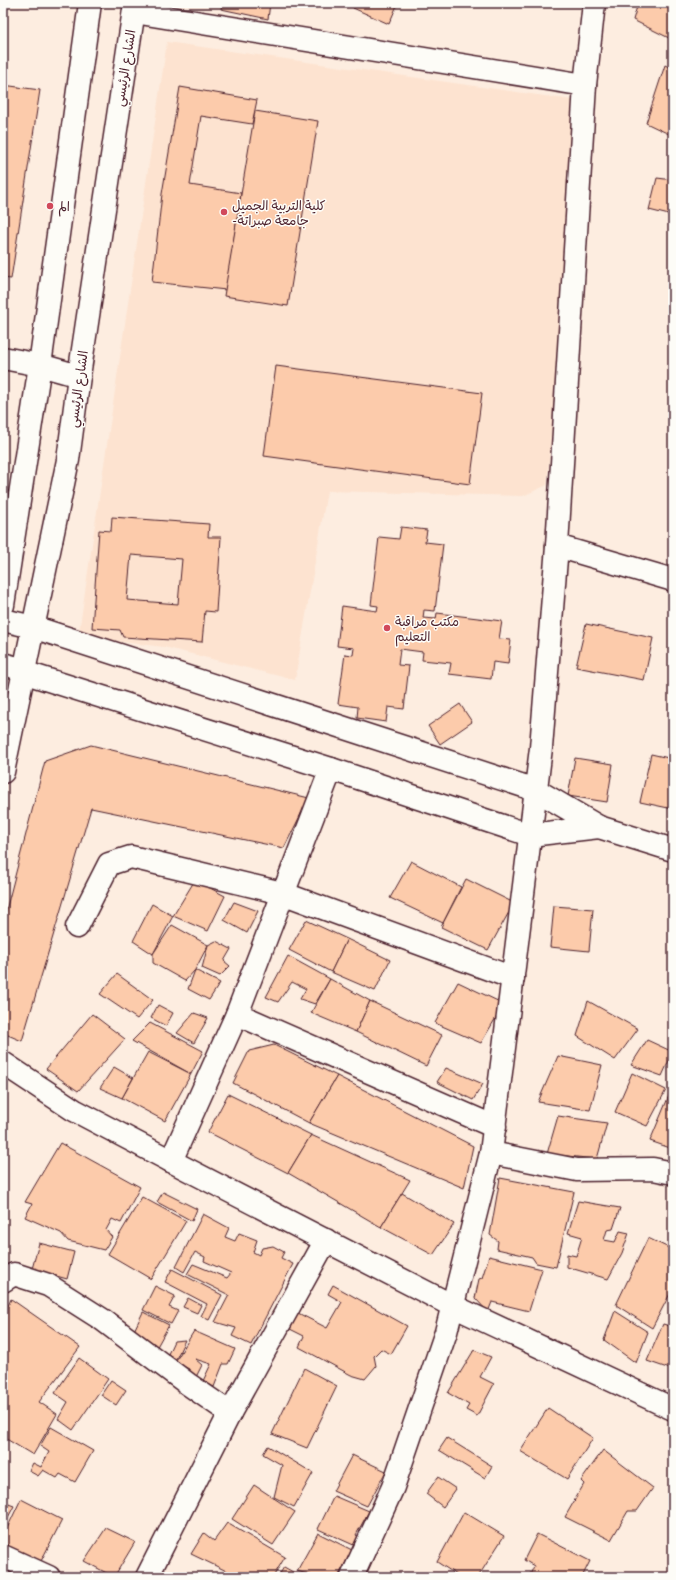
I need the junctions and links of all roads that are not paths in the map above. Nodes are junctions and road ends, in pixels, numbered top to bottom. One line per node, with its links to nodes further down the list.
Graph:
1 (90, 3): 6 (street)
2 (594, 3): 4 (street)
3 (134, 7): 4 (street); 7 (street, الشارع الرئيسي)
4 (585, 85): 8 (street)
5 (3, 358): 6 (street)
6 (40, 365): 7 (street); 10 (street)
7 (79, 376): 12 (street, الشارع الرئيسي)
8 (557, 546): 9 (street); 17 (street)
9 (673, 580)
10 (3, 605)
11 (3, 620): 12 (street)
12 (33, 627): 14 (street, الشارع الرئيسي); 17 (street)
13 (3, 664): 14 (street)
14 (23, 672): 15 (street); 16 (street, الشارع الرئيسي)
15 (331, 769): 19 (street); 21 (street)
16 (3, 772)
17 (536, 790): 18 (street); 19 (street)
18 (599, 827): 19 (street); 20 (street)
19 (530, 836): 23 (street)
20 (673, 850)
21 (282, 893): 22 (street); 23 (street); 24 (street)
22 (77, 927)
23 (513, 978): 26 (street)
24 (237, 1014): 26 (street); 28 (street)
25 (3, 1063): 28 (street)
26 (495, 1127): 27 (street)
27 (491, 1153): 29 (street); 32 (street)
28 (171, 1161): 30 (street)
29 (673, 1173)
30 (326, 1240): 32 (street); 34 (street)
31 (3, 1281): 34 (street)
32 (453, 1306): 33 (street); 38 (street)
33 (673, 1409)
34 (230, 1413): 37 (street)
35 (3, 1556): 36 (street)
36 (49, 1577)
37 (147, 1577)
38 (352, 1577)

